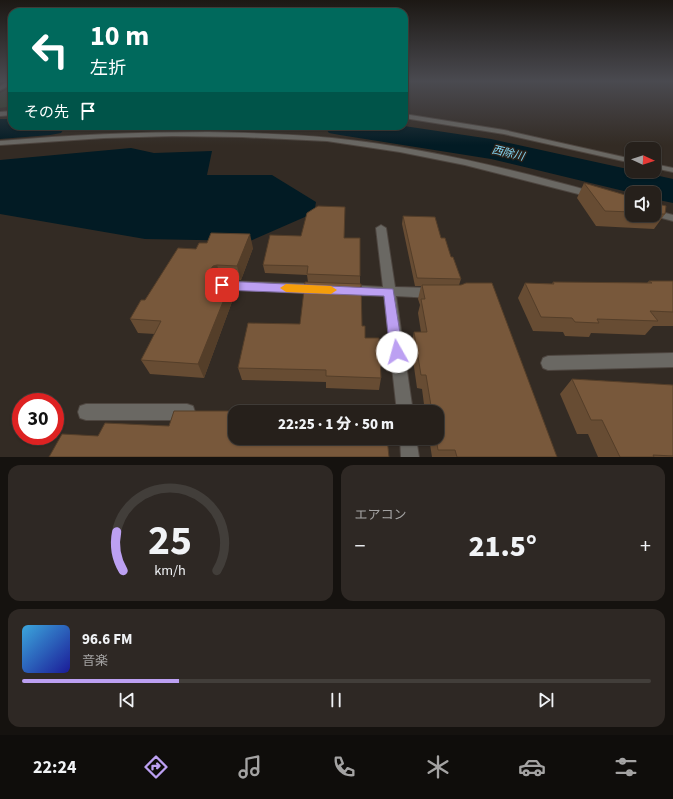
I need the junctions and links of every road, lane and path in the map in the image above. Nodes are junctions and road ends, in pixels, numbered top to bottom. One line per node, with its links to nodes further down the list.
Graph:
1 (408, 117): 3 (street)
2 (0, 143): 6 (street)
3 (625, 159)
4 (661, 167): 5 (street)
5 (673, 170)
6 (602, 197)
7 (661, 215): 8 (street)
8 (673, 218)
9 (381, 228): 11 (street)
10 (222, 285): 11 (street)
11 (389, 292): 12 (street); 15 (street)
12 (441, 293)
13 (673, 360): 14 (street)
14 (548, 363)
15 (404, 405)
16 (86, 412): 17 (street)
17 (204, 412)
18 (409, 445): 19 (street)
19 (410, 457)

